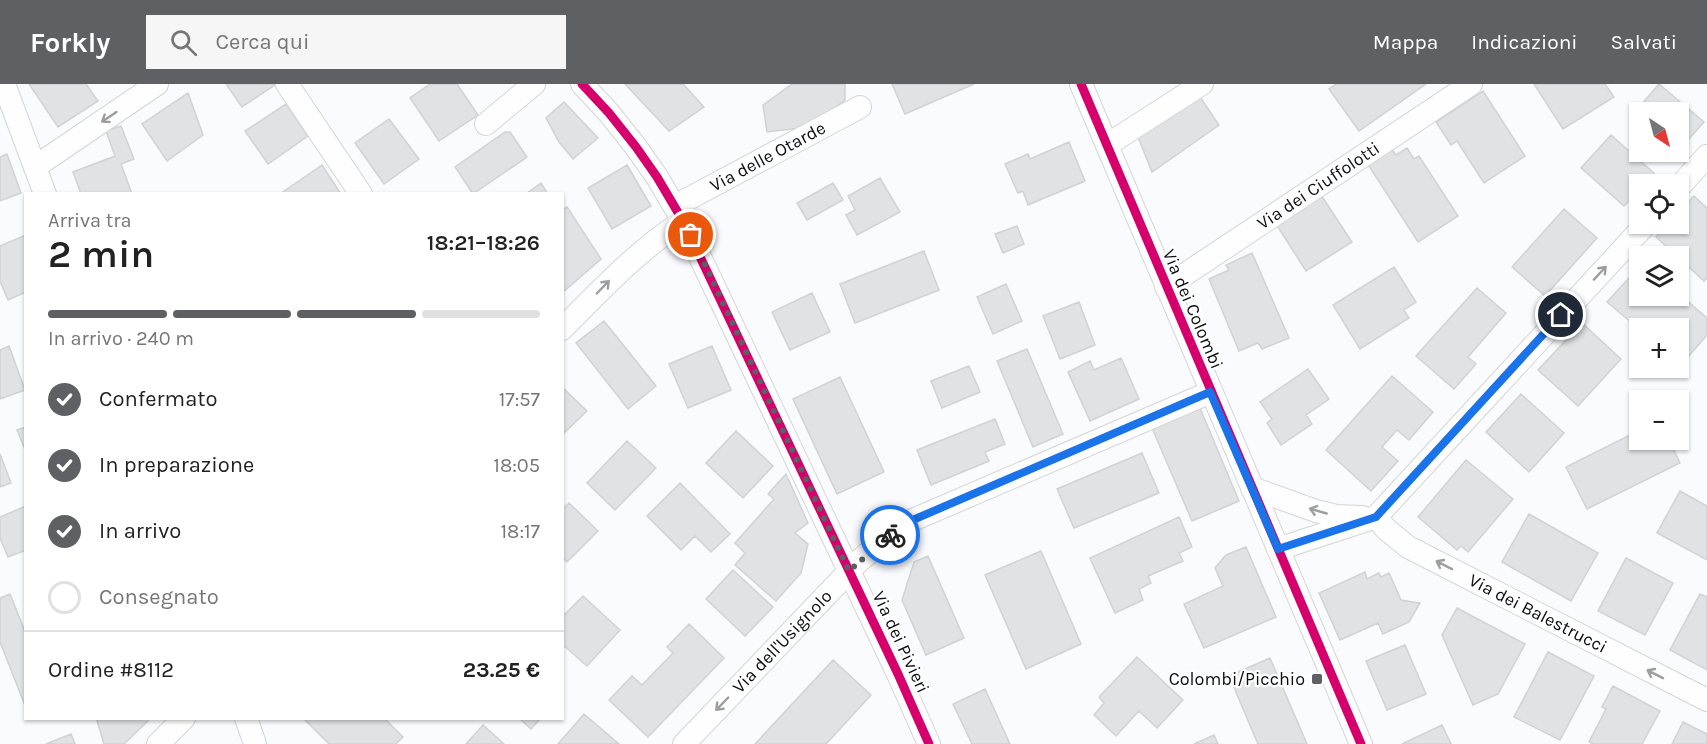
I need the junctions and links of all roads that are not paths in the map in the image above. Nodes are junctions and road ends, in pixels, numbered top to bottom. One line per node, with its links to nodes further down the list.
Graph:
1 (4, 84): 11 (street)
2 (158, 84): 14 (street, one-way to 14)
3 (286, 84): 17 (street)
4 (534, 84): 10 (street)
5 (582, 84): 18 (street, Via dei Pivieri)
6 (1081, 84): 12 (street, Via dei Colombi)
7 (1202, 84): 12 (street)
8 (1471, 84): 20 (street, Via dei Ciuffolotti)
9 (860, 107): 18 (street, Via delle Otarde)
10 (486, 124)
11 (10, 129): 14 (street)
12 (1107, 145): 20 (street, Via dei Colombi)
13 (1707, 156): 15 (street)
14 (35, 167): 16 (street)
15 (1689, 176)
16 (44, 192)
17 (360, 192)
18 (679, 213): 21 (street, Via delle Otarde, one-way to 18); 26 (street, Via dei Pivieri)
19 (1637, 234): 24 (street, one-way to 19)
20 (1166, 287): 22 (street, Via dei Colombi)
21 (564, 327)
22 (1210, 392): 23 (street, Via dei Colombi); 26 (street, Via dell'Usignolo)
23 (1252, 488): 24 (street, one-way to 23); 25 (street, Via dei Colombi)
24 (1376, 517): 25 (street); 27 (street, Via dei Balestrucci, one-way to 24)
25 (1278, 549): 34 (street, Via dei Colombi)
26 (849, 571): 32 (street, Via dell'Usignolo, one-way to 32); 33 (street, Via dei Pivieri)
27 (1707, 700)
28 (182, 720): 30 (street)
29 (247, 720): 31 (street)
30 (158, 744)
31 (255, 744)
32 (684, 744)
33 (929, 744)
34 (1361, 744)

